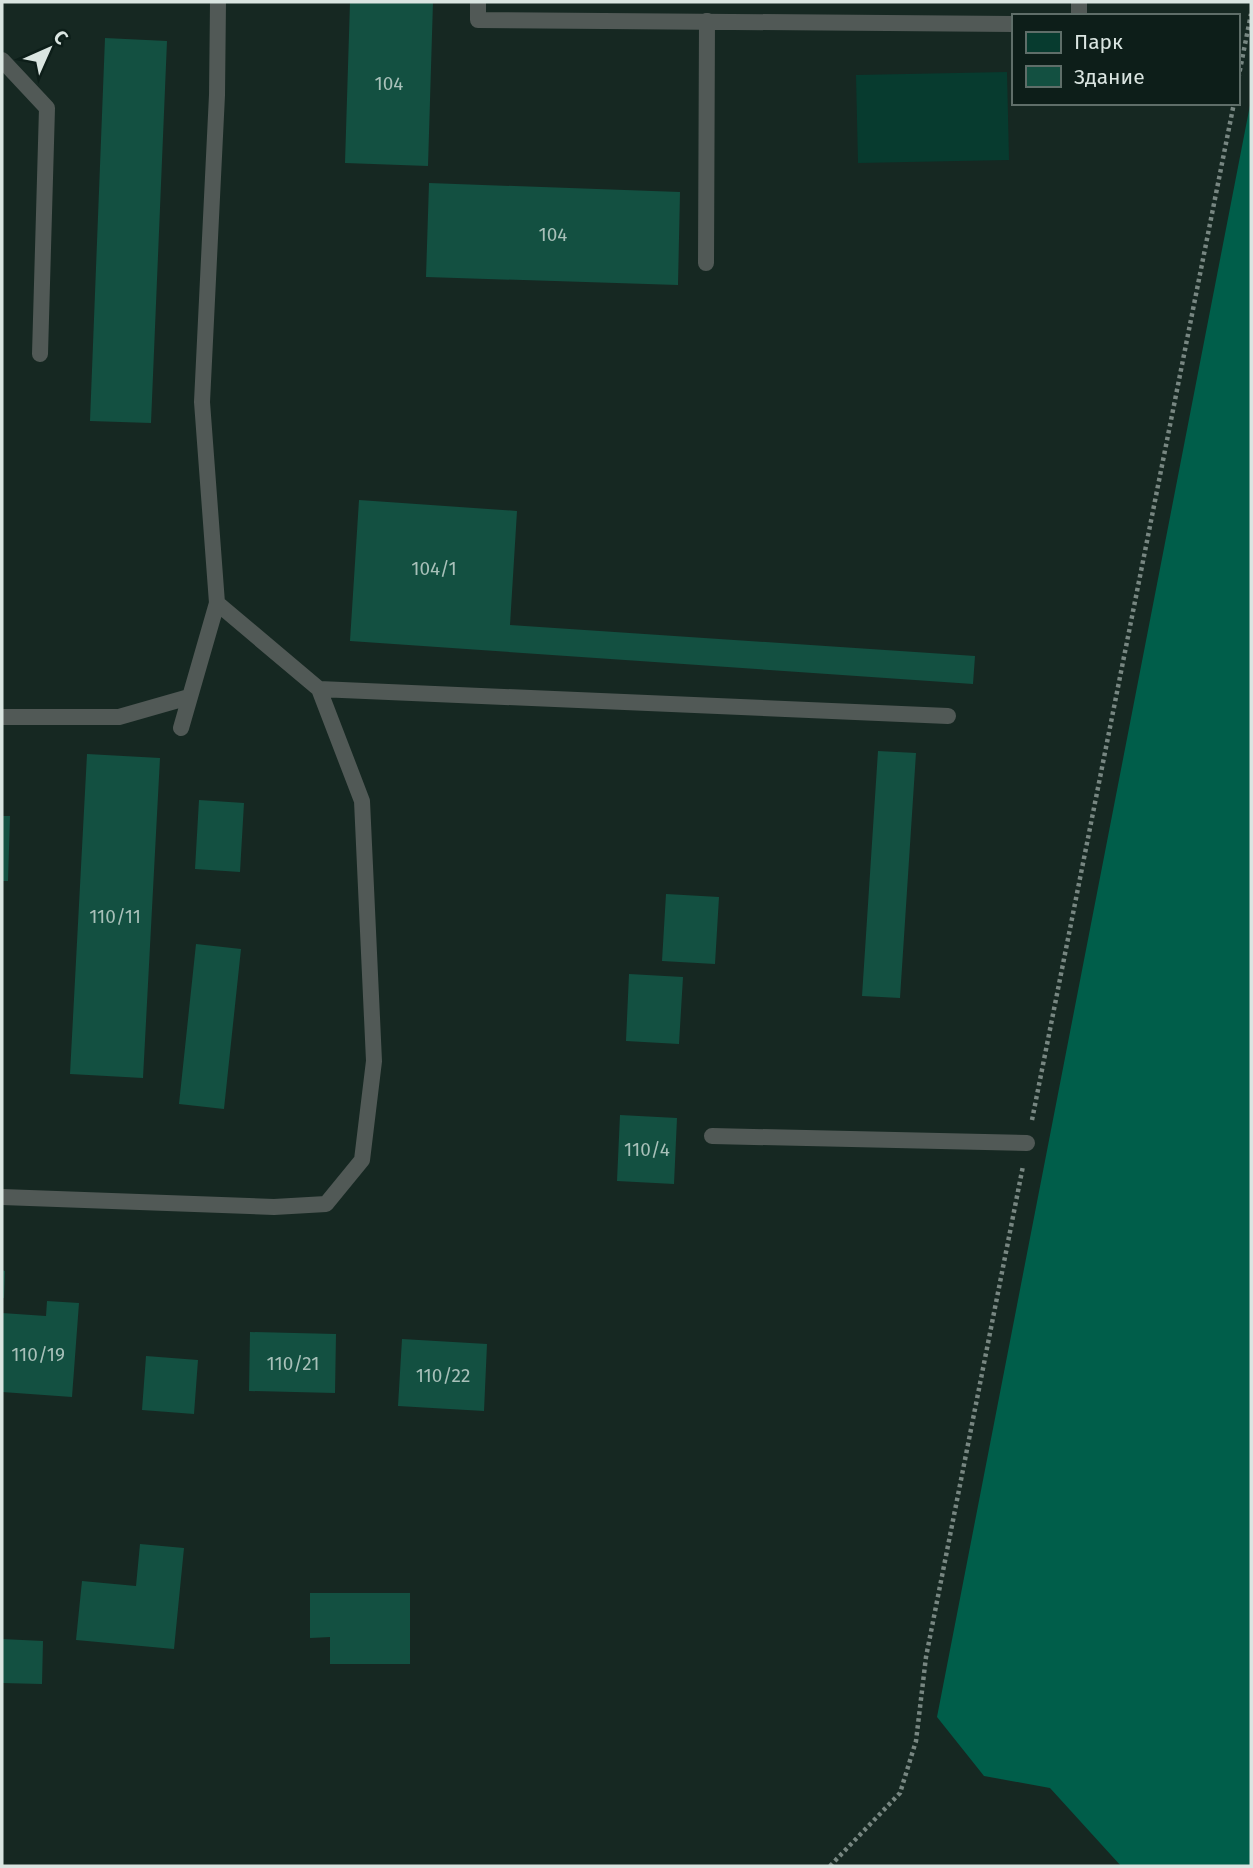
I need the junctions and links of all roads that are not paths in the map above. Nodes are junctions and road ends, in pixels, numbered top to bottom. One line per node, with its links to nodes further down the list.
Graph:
1 (218, 2): 8 (lane)
2 (478, 2): 3 (lane)
3 (707, 21): 4 (lane); 6 (lane)
4 (1012, 24)
5 (2, 60): 7 (lane)
6 (706, 263)
7 (40, 354)
8 (217, 603): 9 (lane); 10 (lane)
9 (319, 689): 11 (lane); 16 (lane)
10 (189, 698): 12 (lane); 13 (lane)
11 (948, 716)
12 (2, 717)
13 (181, 728)
14 (712, 1136): 15 (lane)
15 (1027, 1143)
16 (2, 1197)

